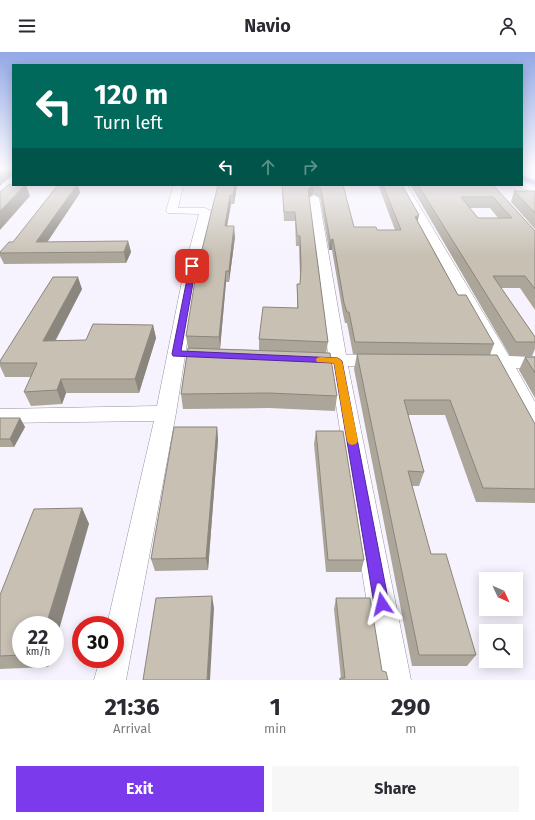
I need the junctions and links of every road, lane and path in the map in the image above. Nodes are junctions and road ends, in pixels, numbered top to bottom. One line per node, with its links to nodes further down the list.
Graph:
1 (175, 197): 10 (street)
2 (409, 197): 8 (street)
3 (314, 198): 5 (street)
4 (307, 359): 5 (street)
5 (338, 361): 6 (street); 16 (street)
6 (393, 361)
7 (456, 361): 8 (street)
8 (503, 361): 9 (street); 12 (street)
9 (535, 362)
10 (166, 413): 11 (street); 13 (street)
11 (0, 416)
12 (535, 420)
13 (124, 616)
14 (113, 668): 15 (street)
15 (110, 680)
16 (395, 680)

